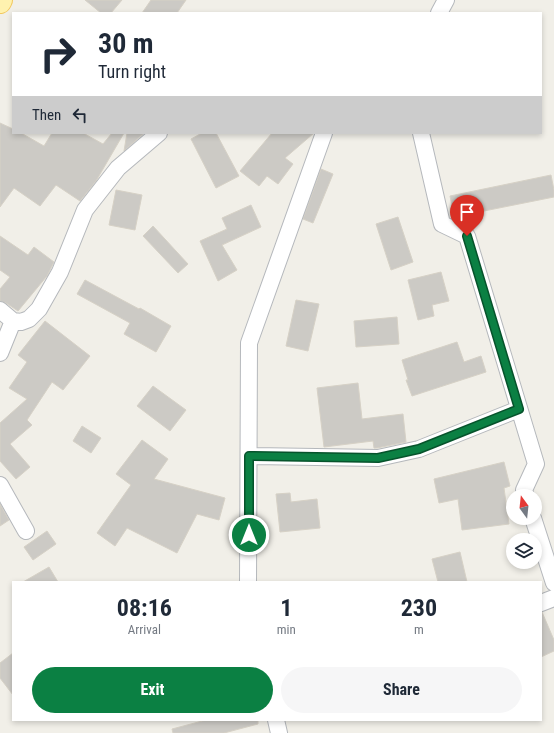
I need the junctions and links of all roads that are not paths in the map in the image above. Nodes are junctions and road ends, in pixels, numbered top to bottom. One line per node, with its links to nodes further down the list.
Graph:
1 (446, 0): 2 (street)
2 (440, 12)
3 (158, 134): 7 (street)
4 (324, 134): 10 (street)
5 (421, 134): 9 (street)
6 (0, 310): 7 (street)
7 (13, 321): 8 (street)
8 (0, 352)
9 (519, 409): 10 (street); 12 (street)
10 (249, 456): 15 (street)
11 (0, 485): 14 (street)
12 (524, 489)
13 (535, 525): 16 (street)
14 (26, 532)
15 (248, 581)
16 (554, 583)
17 (554, 598): 18 (street)
18 (542, 603)
19 (276, 721): 20 (street)
20 (279, 733)

